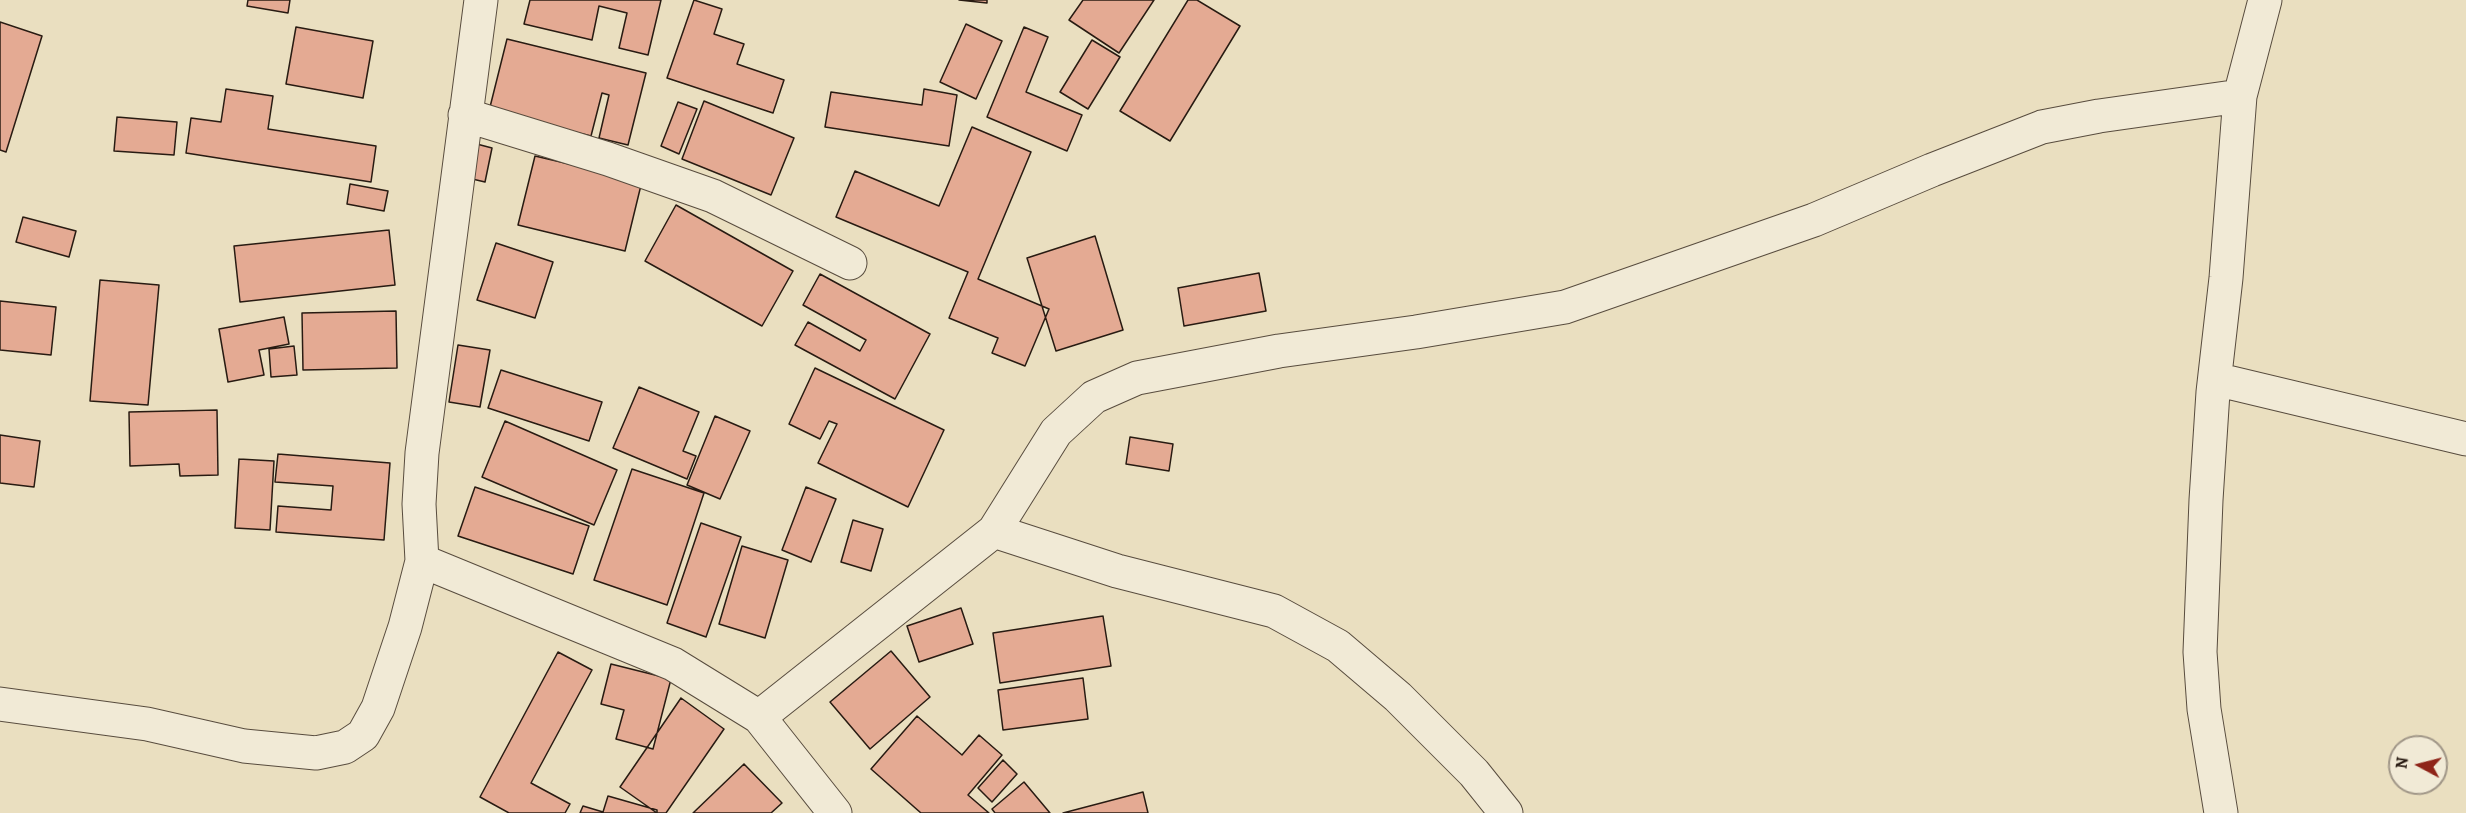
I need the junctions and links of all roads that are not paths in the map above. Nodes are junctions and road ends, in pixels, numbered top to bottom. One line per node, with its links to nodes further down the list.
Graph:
1 (2265, 0): 3 (street)
2 (472, 1): 4 (street)
3 (2240, 96): 6 (street); 8 (street)
4 (465, 115): 5 (street); 9 (street)
5 (850, 263)
6 (2215, 379): 7 (street); 14 (street)
7 (2466, 439)
8 (994, 531): 11 (street); 13 (street)
9 (422, 561): 10 (street); 11 (street)
10 (0, 704)
11 (759, 717): 12 (street)
12 (835, 813)
13 (1506, 813)
14 (2221, 813)

